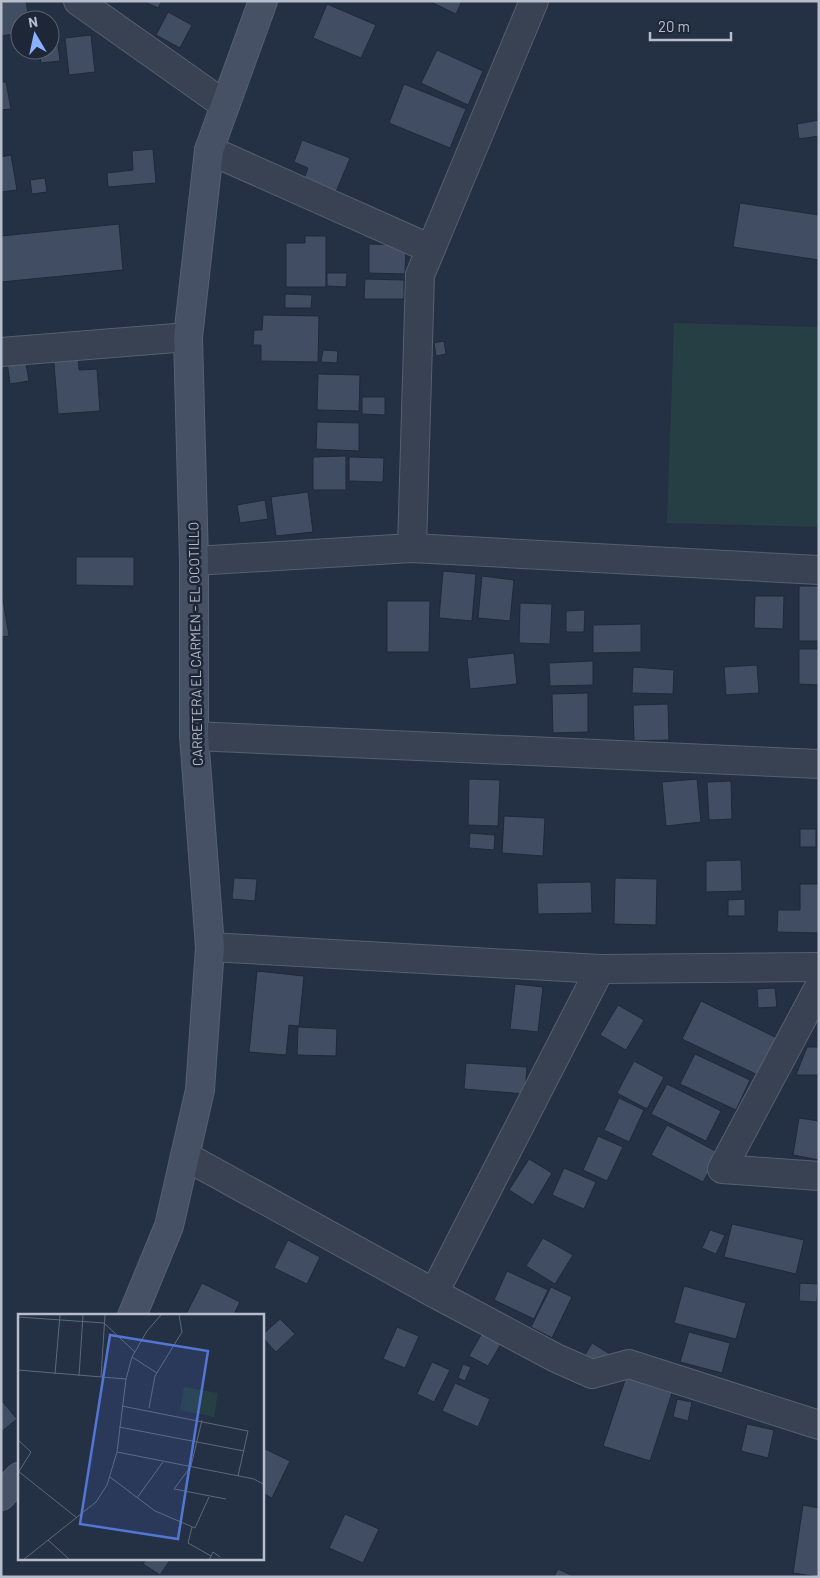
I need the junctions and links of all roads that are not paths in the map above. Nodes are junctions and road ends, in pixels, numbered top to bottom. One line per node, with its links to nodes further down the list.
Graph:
1 (78, 1): 4 (street)
2 (263, 1): 4 (main road, CARRETERA EL CARMEN - EL OCOTILLO)
3 (534, 1): 6 (street)
4 (226, 105): 5 (main road, CARRETERA EL CARMEN - EL OCOTILLO)
5 (209, 150): 6 (street); 7 (main road, CARRETERA EL CARMEN - EL OCOTILLO)
6 (431, 249): 9 (street)
7 (188, 337): 8 (street); 10 (main road, CARRETERA EL CARMEN - EL OCOTILLO)
8 (1, 352)
9 (412, 548): 10 (street); 11 (street)
10 (194, 561): 12 (main road, CARRETERA EL CARMEN - EL OCOTILLO)
11 (819, 570)
12 (194, 736): 13 (street); 14 (main road, CARRETERA EL CARMEN - EL OCOTILLO)
13 (819, 764)
14 (210, 947): 16 (street); 18 (main road, CARRETERA EL CARMEN - EL OCOTILLO)
15 (819, 967): 16 (street)
16 (600, 969): 20 (street)
17 (819, 987): 19 (street)
18 (185, 1156): 20 (street); 21 (main road, CARRETERA EL CARMEN - EL OCOTILLO)
19 (819, 1176)
20 (434, 1293): 22 (street)
21 (133, 1314)
22 (819, 1426)
23 (18, 1478): 24 (main road)
24 (1, 1496)

